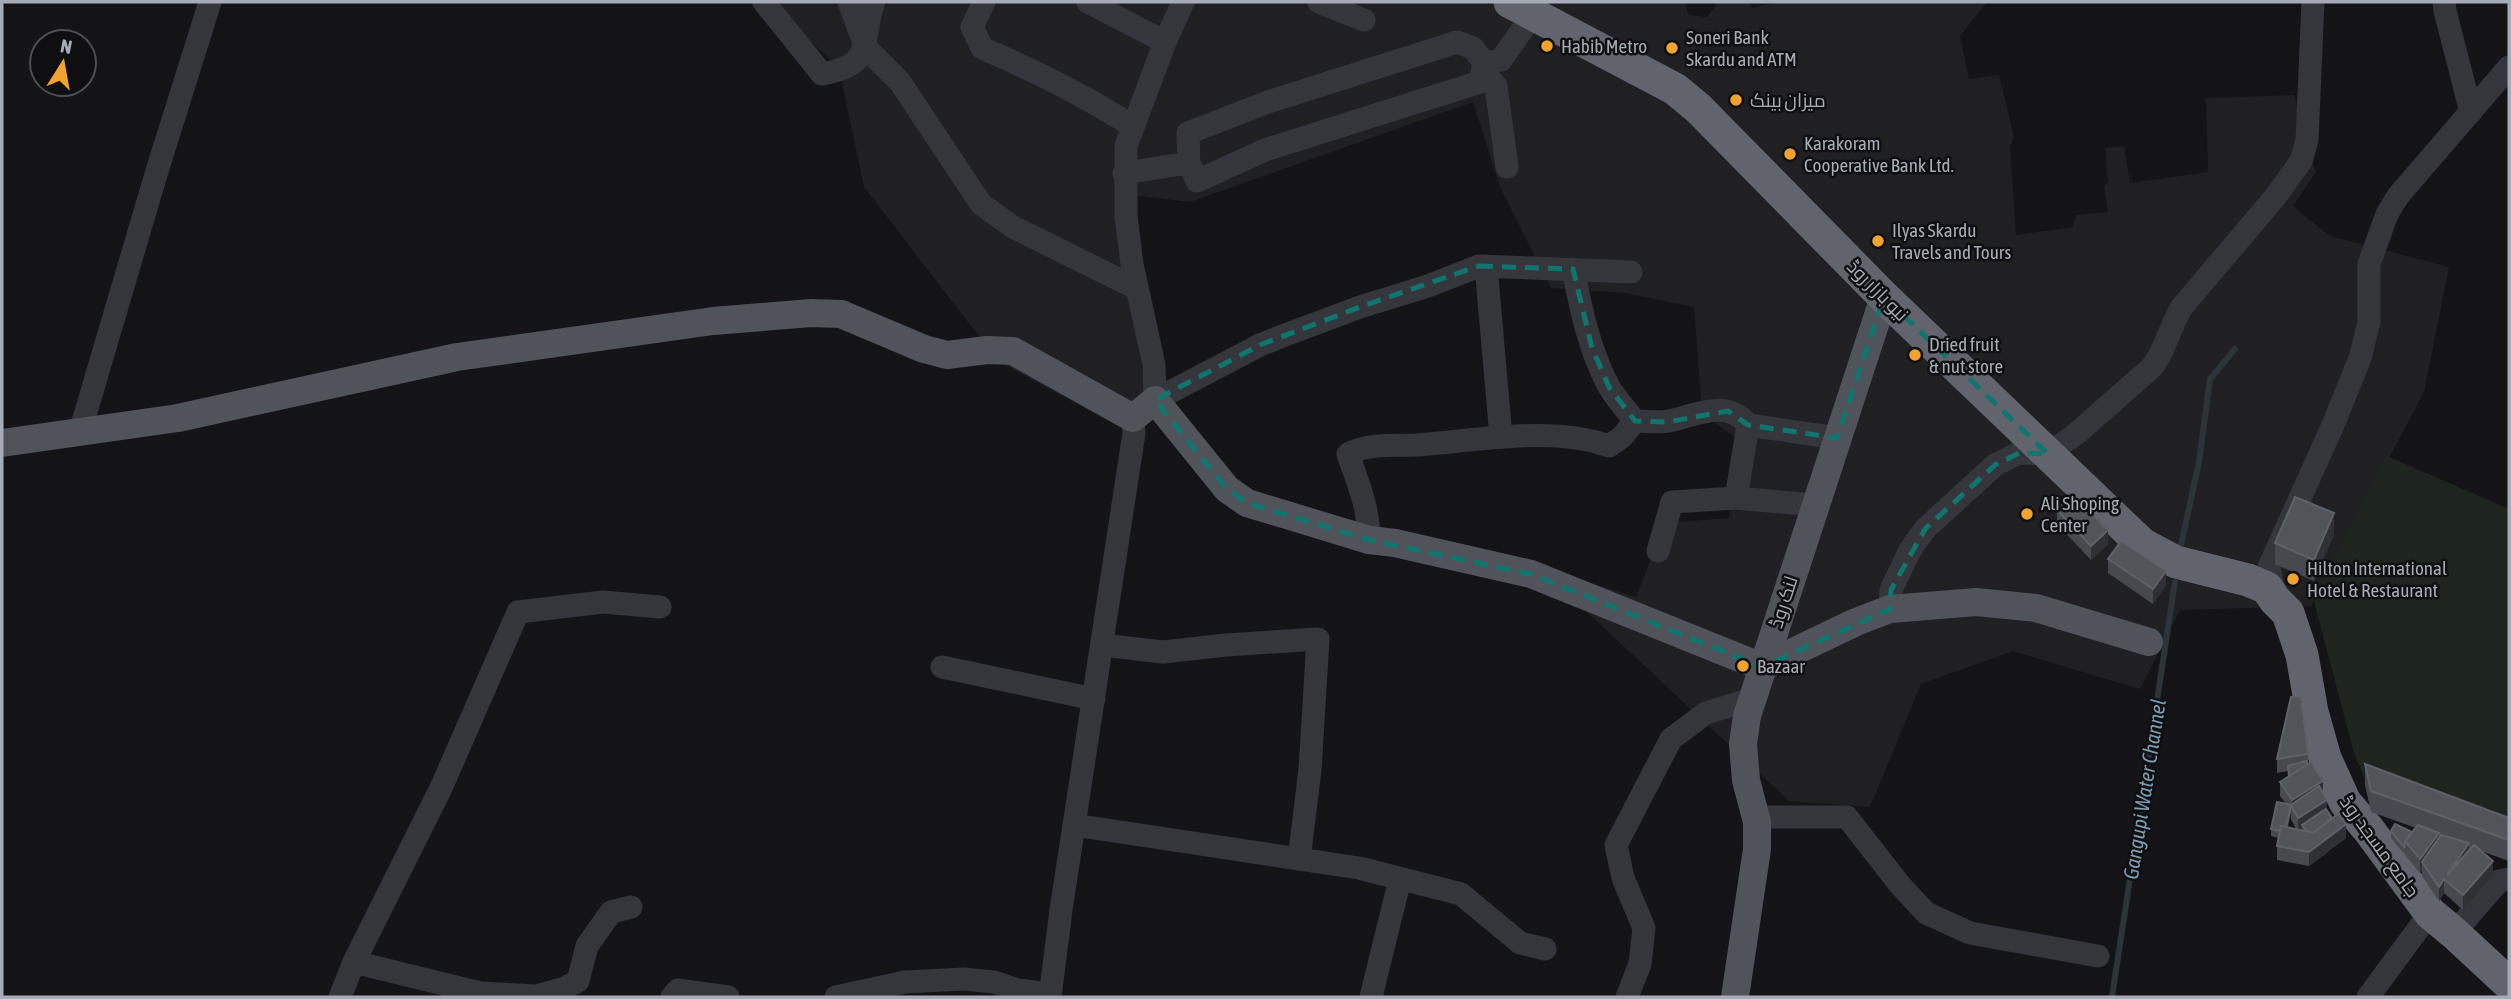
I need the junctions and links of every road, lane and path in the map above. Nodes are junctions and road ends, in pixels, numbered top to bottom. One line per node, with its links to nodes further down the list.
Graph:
1 (210, 2): 31 (street)
2 (764, 2): 14 (street)
3 (849, 2): 14 (street)
4 (874, 2): 14 (street)
5 (984, 2): 18 (street)
6 (1088, 2): 13 (street)
7 (1183, 2): 13 (street)
8 (1320, 2): 12 (street)
9 (2313, 2): 35 (street)
10 (2444, 2): 17 (street)
11 (1522, 8): 16 (street); 26 (highway, نیو بازار روڈ)
12 (1364, 20)
13 (1165, 42): 18 (street)
14 (866, 48): 25 (street)
15 (2509, 67): 17 (street)
16 (1482, 73): 19 (street); 19 (street); 20 (street)
17 (2471, 112): 40 (street)
18 (1132, 126): 21 (street)
19 (1189, 163): 21 (street)
20 (1507, 167)
21 (1124, 173): 25 (street)
22 (1486, 266): 23 (street); 27 (street); 32 (street)
23 (1573, 269): 24 (street); 29 (street)
24 (1631, 272)
25 (1136, 288): 27 (street)
26 (1884, 297): 33 (main road, لنک روڈ); 35 (highway, نیو بازار روڈ)
27 (1155, 400): 28 (main road); 38 (main road)
28 (1133, 418): 31 (main road); 44 (street)
29 (1635, 421): 30 (street); 32 (street)
30 (1748, 425): 33 (street); 36 (street)
31 (80, 432): 34 (main road)
32 (1501, 437): 38 (street)
33 (1837, 438): 37 (main road, لنک روڈ)
34 (2, 443)
35 (2048, 454): 40 (highway, نیو بازار روڈ); 42 (street)
36 (1736, 498): 37 (street); 39 (street)
37 (1815, 505): 46 (main road, لنک روڈ)
38 (1369, 540): 46 (main road)
39 (1658, 551)
40 (2275, 600): 55 (highway, جامع مسجد روڈ)
41 (660, 607): 58 (street)
42 (1890, 609): 43 (main road); 46 (main road)
43 (2149, 642)
44 (1102, 645): 47 (street); 51 (street)
45 (942, 667): 47 (street)
46 (1762, 667): 48 (main road, لنک روڈ)
47 (1094, 699): 50 (street)
48 (1752, 699): 49 (main road, لنک روڈ); 66 (street)
49 (1755, 817): 57 (street); 67 (main road, لنک روڈ)
50 (1074, 825): 51 (street); 60 (street)
51 (1299, 859): 52 (street)
52 (1399, 879): 56 (street); 65 (street)
53 (2509, 879): 55 (street)
54 (631, 907): 58 (street)
55 (2442, 923): 59 (highway, جامع مسجد روڈ); 68 (street)
56 (1545, 948)
57 (2098, 956)
58 (354, 962): 61 (street)
59 (2509, 984)
60 (1050, 995): 64 (street)
61 (340, 997)
62 (672, 997): 63 (street)
63 (728, 997)
64 (836, 997)
65 (1371, 997)
66 (1627, 997)
67 (1735, 997)
68 (2368, 997)

